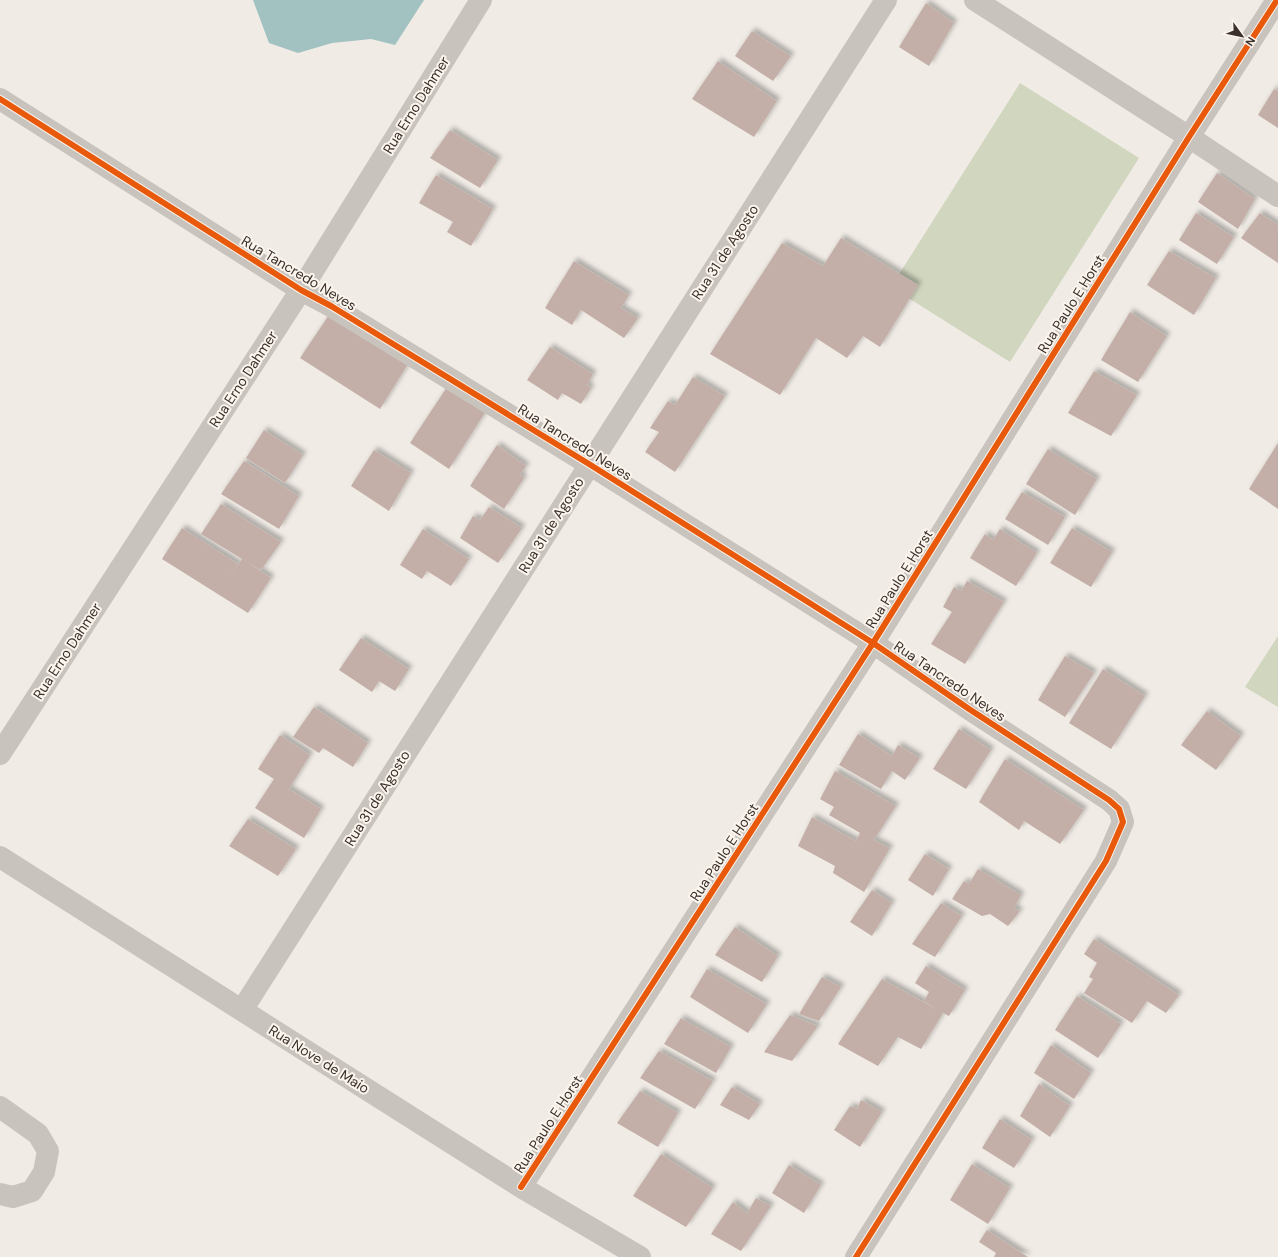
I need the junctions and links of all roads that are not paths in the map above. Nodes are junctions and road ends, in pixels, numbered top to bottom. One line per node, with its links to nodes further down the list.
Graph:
1 (480, 0): 8 (street, Rua Erno Dahmer)
2 (886, 0): 9 (street, Rua 31 de Agosto)
3 (975, 0): 6 (street)
4 (1277, 0): 6 (street, Rua Paulo E Horst)
5 (0, 100): 8 (street, Rua Tancredo Neves)
6 (1189, 137): 7 (street); 10 (street, Rua Paulo E Horst)
7 (1278, 196)
8 (301, 290): 9 (street, Rua Tancredo Neves); 11 (street, Rua Erno Dahmer)
9 (589, 464): 10 (street, Rua Tancredo Neves); 13 (street, Rua 31 de Agosto)
10 (873, 643): 15 (street, Rua Paulo E Horst); 18 (street, Rua Tancredo Neves)
11 (0, 754)
12 (0, 856): 13 (street, Rua Nove de Maio)
13 (242, 1010): 15 (street, Rua Nove de Maio)
14 (0, 1107): 16 (street)
15 (522, 1187): 17 (street, Rua Nove de Maio)
16 (0, 1194)
17 (640, 1257)
18 (856, 1257)

